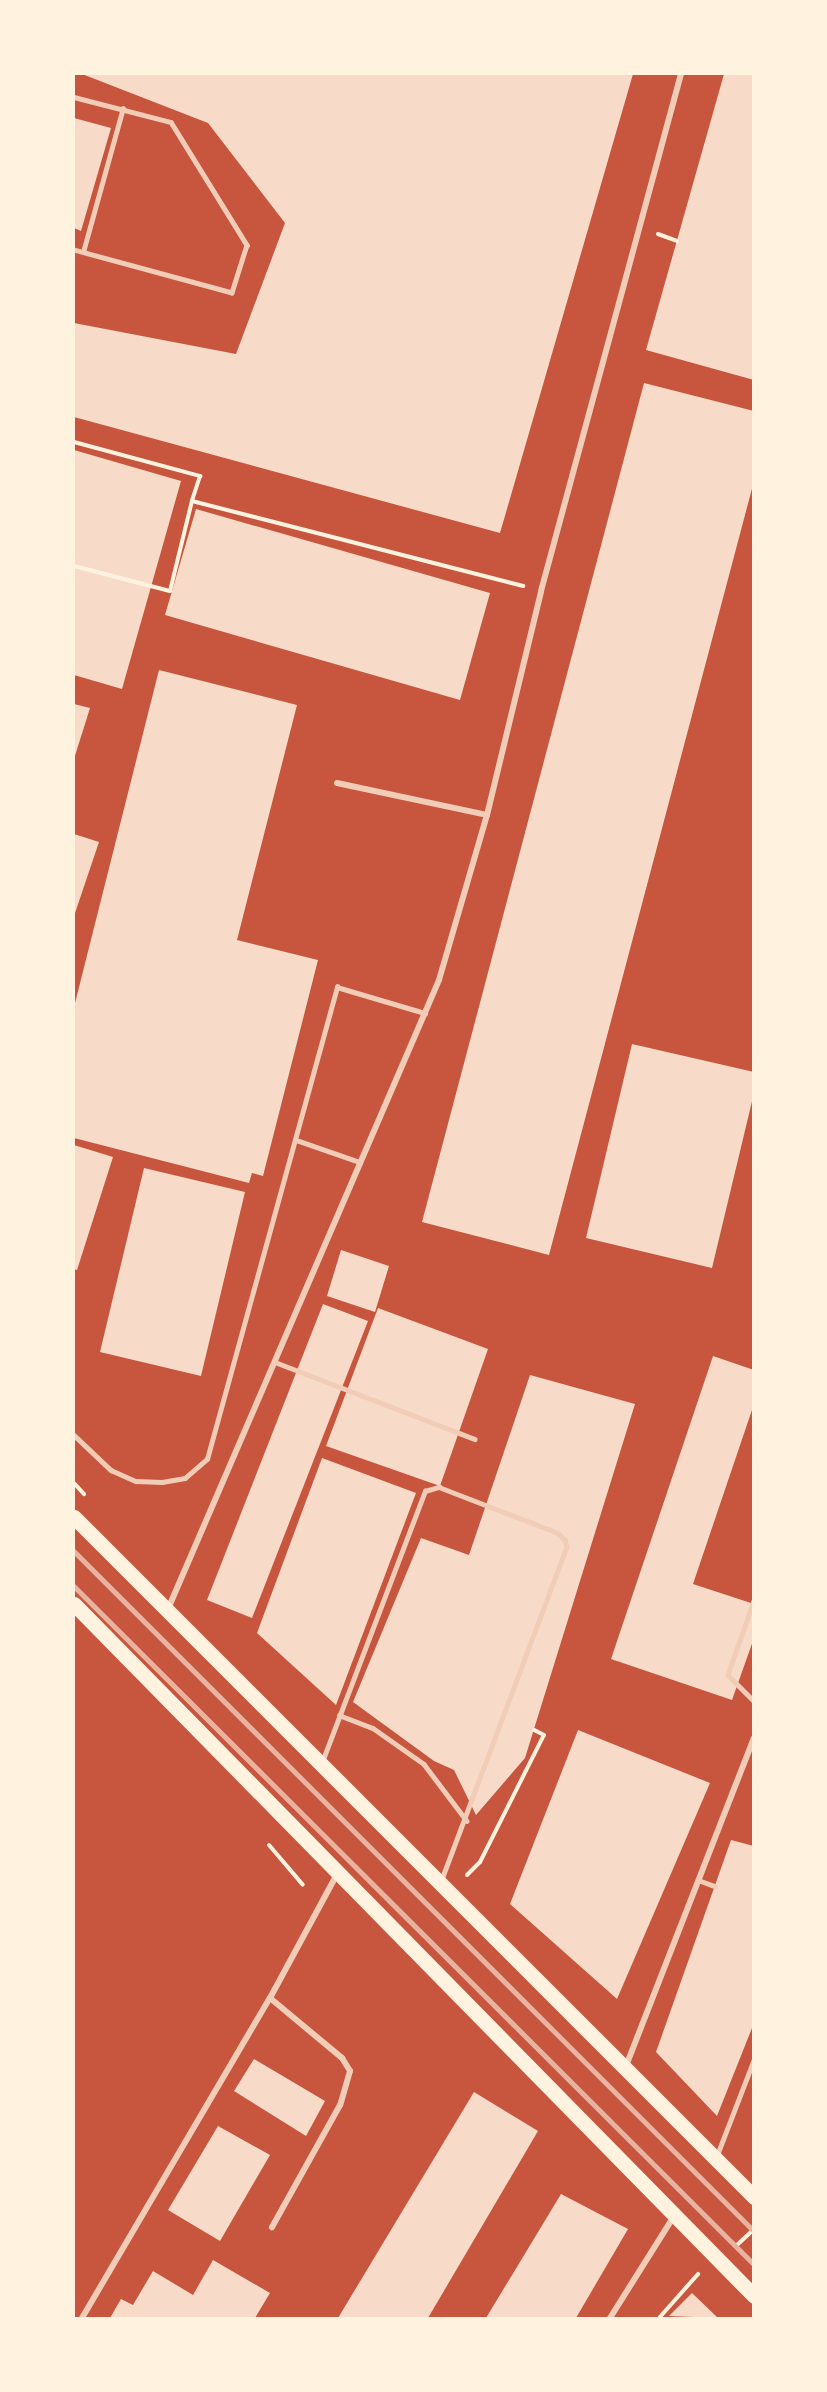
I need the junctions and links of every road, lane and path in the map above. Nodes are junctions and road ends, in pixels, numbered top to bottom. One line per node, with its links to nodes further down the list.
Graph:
1 (681, 74): 9 (street)
2 (74, 97): 3 (lane)
3 (123, 108): 5 (lane); 5 (lane)
4 (74, 250): 5 (lane)
5 (83, 252)
6 (74, 442): 7 (path)
7 (192, 501): 8 (path); 9 (path)
8 (74, 566)
9 (541, 591): 11 (street)
10 (337, 783): 11 (street)
11 (487, 815): 12 (street)
12 (425, 1013): 13 (lane); 14 (street)
13 (296, 1140): 14 (lane); 16 (lane)
14 (360, 1162): 15 (street)
15 (275, 1362): 17 (lane); 21 (street)
16 (74, 1436)
17 (475, 1439)
18 (74, 1516): 21 (main road)
19 (753, 1601): 22 (lane)
20 (74, 1604): 29 (main road)
21 (168, 1610): 26 (main road)
22 (753, 1701)
23 (339, 1715): 26 (lane); 27 (lane); 27 (lane)
24 (534, 1730): 30 (path)
25 (753, 1738): 31 (street)
26 (321, 1765): 32 (main road)
27 (467, 1821): 32 (lane)
28 (269, 1845): 33 (path)
29 (339, 1871): 35 (street); 40 (main road)
30 (464, 1879)
31 (700, 1881): 34 (lane); 37 (street)
32 (441, 1882): 37 (main road)
33 (303, 1885)
34 (715, 1886)
35 (270, 1998): 41 (street); 44 (street)
36 (753, 2059): 38 (lane)
37 (626, 2066): 38 (main road)
38 (716, 2158): 39 (main road)
39 (753, 2197)
40 (674, 2216): 43 (main road); 45 (street)
41 (272, 2227)
42 (704, 2267): 46 (path)
43 (753, 2296)
44 (82, 2319)
45 (610, 2319)
46 (659, 2319)

